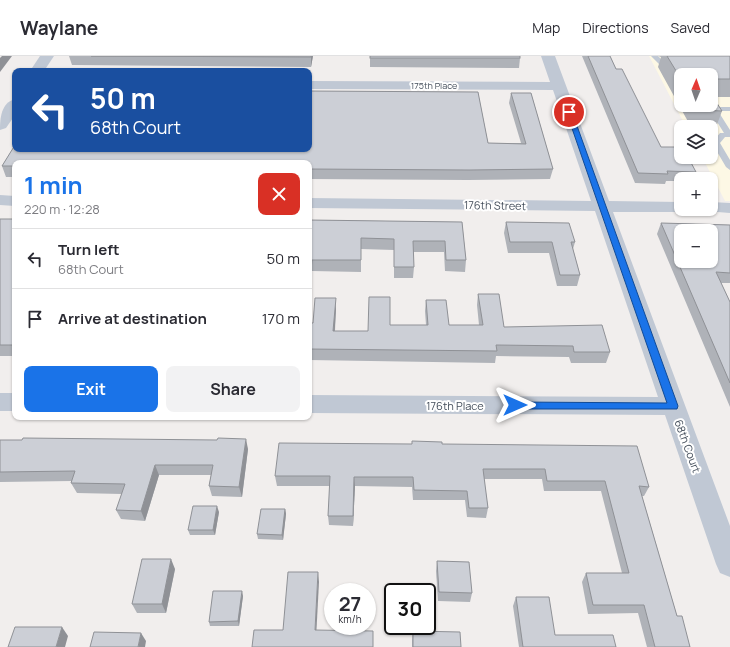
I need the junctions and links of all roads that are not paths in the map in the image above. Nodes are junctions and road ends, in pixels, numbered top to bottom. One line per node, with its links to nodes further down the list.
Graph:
1 (47, 56): 5 (street)
2 (548, 56): 7 (street, 68th Court)
3 (654, 56): 4 (lane)
4 (681, 66)
5 (39, 68)
6 (312, 85): 7 (street, 175th Place)
7 (559, 86): 16 (street, 68th Court)
8 (12, 108): 10 (street)
9 (730, 109): 11 (lane)
10 (0, 125)
11 (729, 135): 12 (lane)
12 (730, 167)
13 (0, 200): 14 (street)
14 (12, 201)
15 (312, 203): 16 (street, 176th Street)
16 (602, 206): 17 (street, 176th Street); 23 (street, 68th Court)
17 (674, 207)
18 (718, 207): 19 (street)
19 (730, 208)
20 (0, 402): 21 (street)
21 (12, 402)
22 (312, 404): 23 (street, 176th Place)
23 (674, 406): 24 (street, 68th Court)
24 (730, 564)

